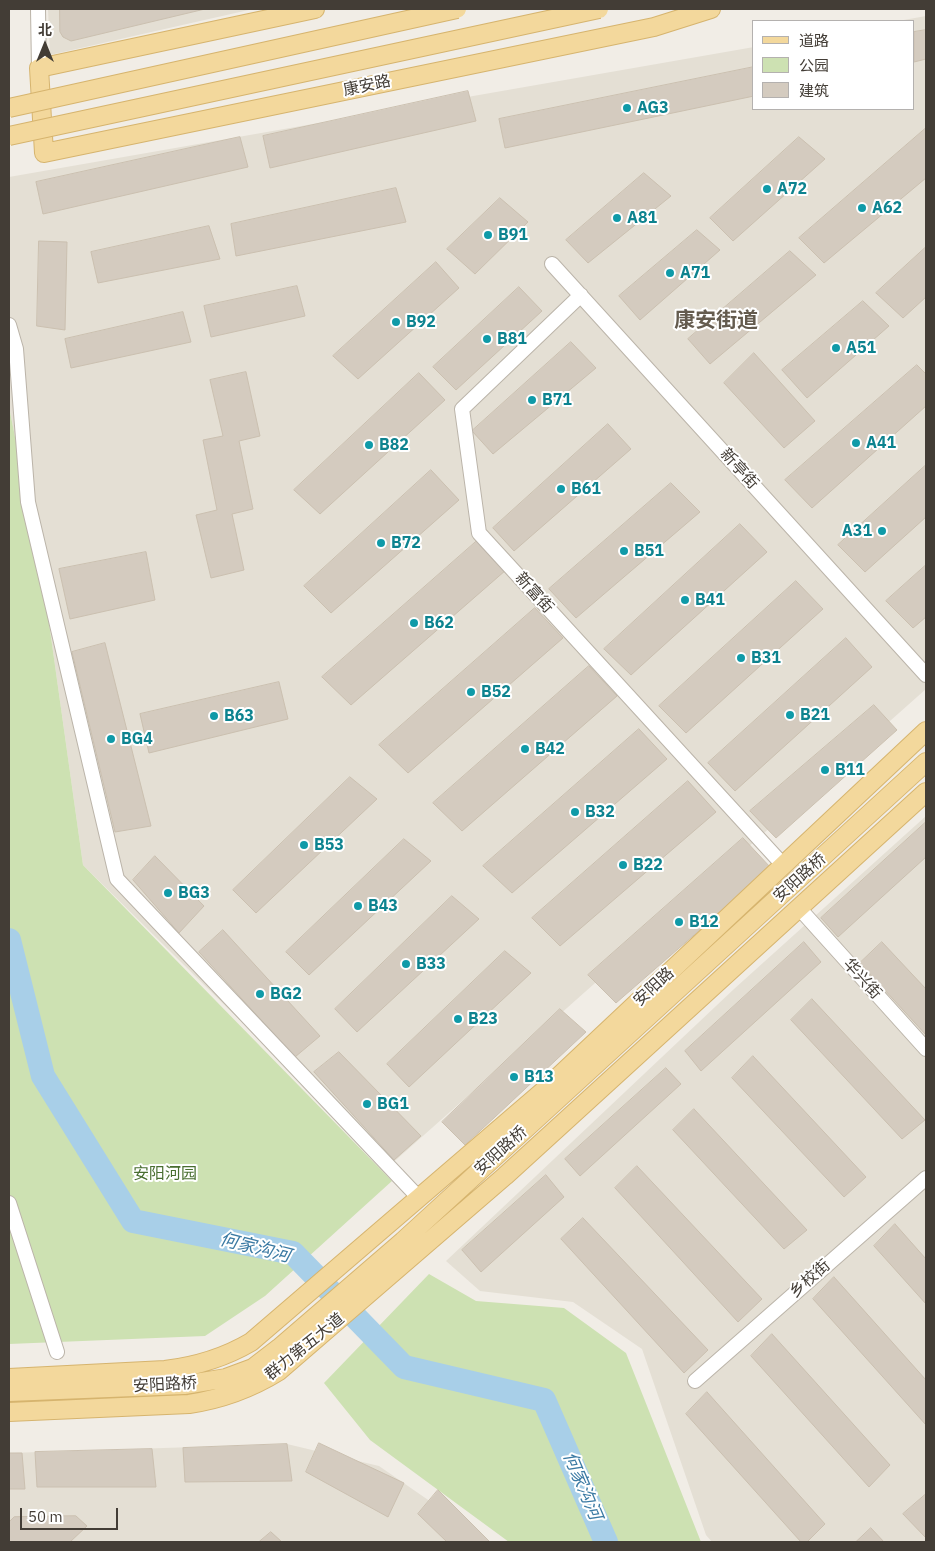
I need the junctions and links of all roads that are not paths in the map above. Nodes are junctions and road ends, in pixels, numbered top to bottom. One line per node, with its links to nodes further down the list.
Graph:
1 (38, 9): 6 (street)
2 (315, 9): 6 (main road)
3 (457, 9): 7 (main road, bridge)
4 (599, 9): 8 (main road, 康安路, bridge)
5 (711, 9): 6 (main road, 康安路)
6 (39, 68)
7 (9, 108)
8 (9, 136)
9 (552, 264): 10 (street, 新亭街)
10 (580, 295): 12 (street, 新亭街); 16 (street, 新富街)
11 (9, 324): 20 (street)
12 (926, 675)
13 (926, 731): 16 (main road, 安阳路)
14 (926, 762): 25 (main road, 安阳路桥)
15 (926, 792): 17 (main road)
16 (784, 866): 20 (main road, 安阳路)
17 (799, 908): 18 (street, 华兴街); 26 (main road, 群力第五大道)
18 (926, 1049)
19 (926, 1178): 24 (street, 乡校街)
20 (419, 1198): 23 (main road, 安阳路)
21 (9, 1203): 22 (street)
22 (56, 1352)
23 (9, 1378)
24 (695, 1381)
25 (9, 1392)
26 (9, 1412)

